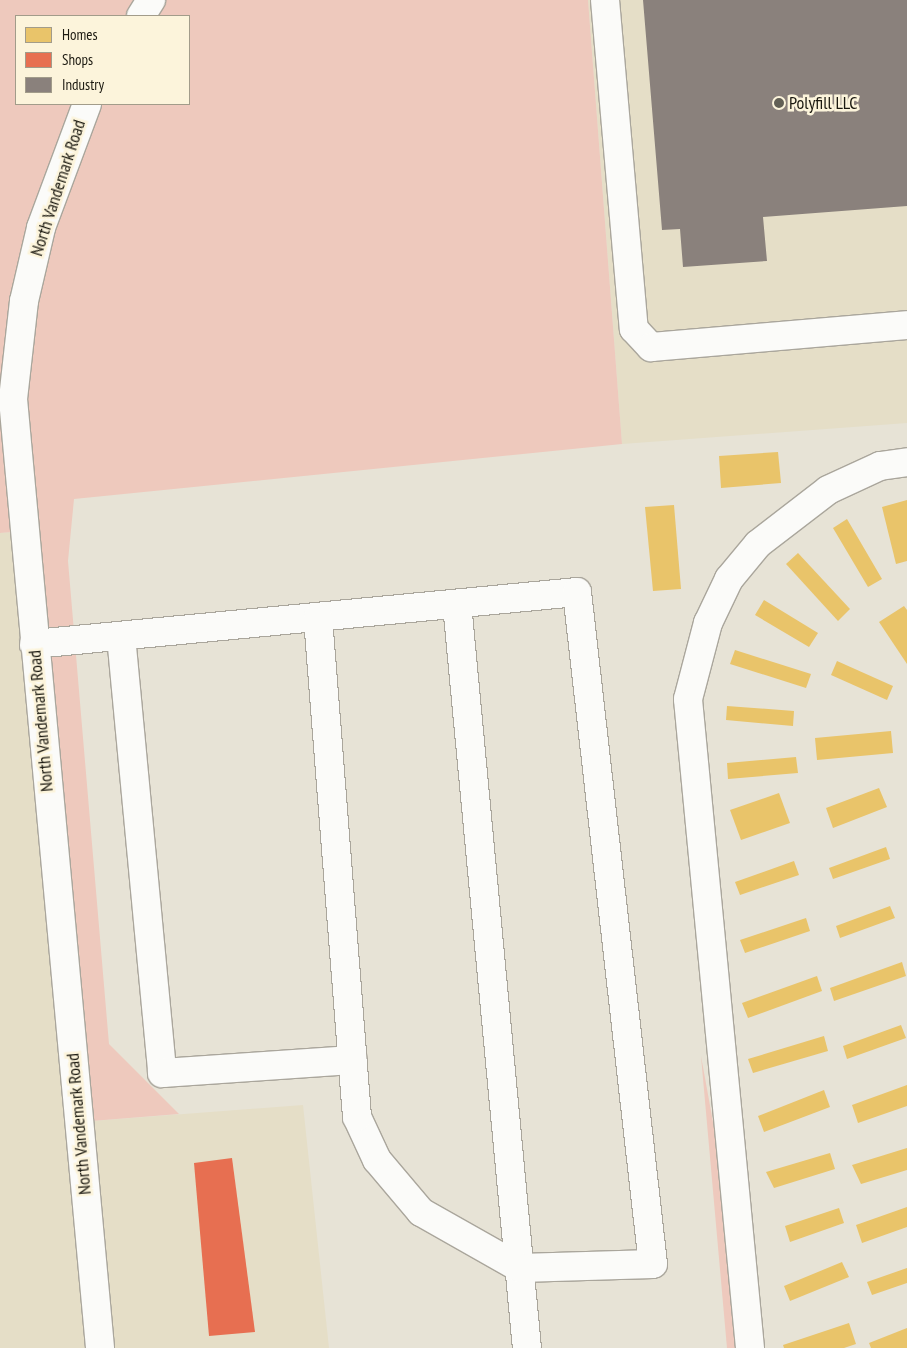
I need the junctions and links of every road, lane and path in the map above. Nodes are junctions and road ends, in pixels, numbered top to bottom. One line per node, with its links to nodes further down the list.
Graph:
1 (151, 0): 3 (street)
2 (605, 0): 5 (street)
3 (142, 15)
4 (87, 105): 10 (street, North Vandemark Road)
5 (907, 325)
6 (907, 462): 15 (street)
7 (457, 604): 8 (street); 12 (street); 12 (street)
8 (318, 618): 9 (street); 11 (street)
9 (121, 636): 10 (street); 11 (street)
10 (34, 644): 13 (street, North Vandemark Road)
11 (352, 1060): 12 (street)
12 (520, 1268): 14 (street)
13 (100, 1348)
14 (527, 1348)
15 (750, 1348)

